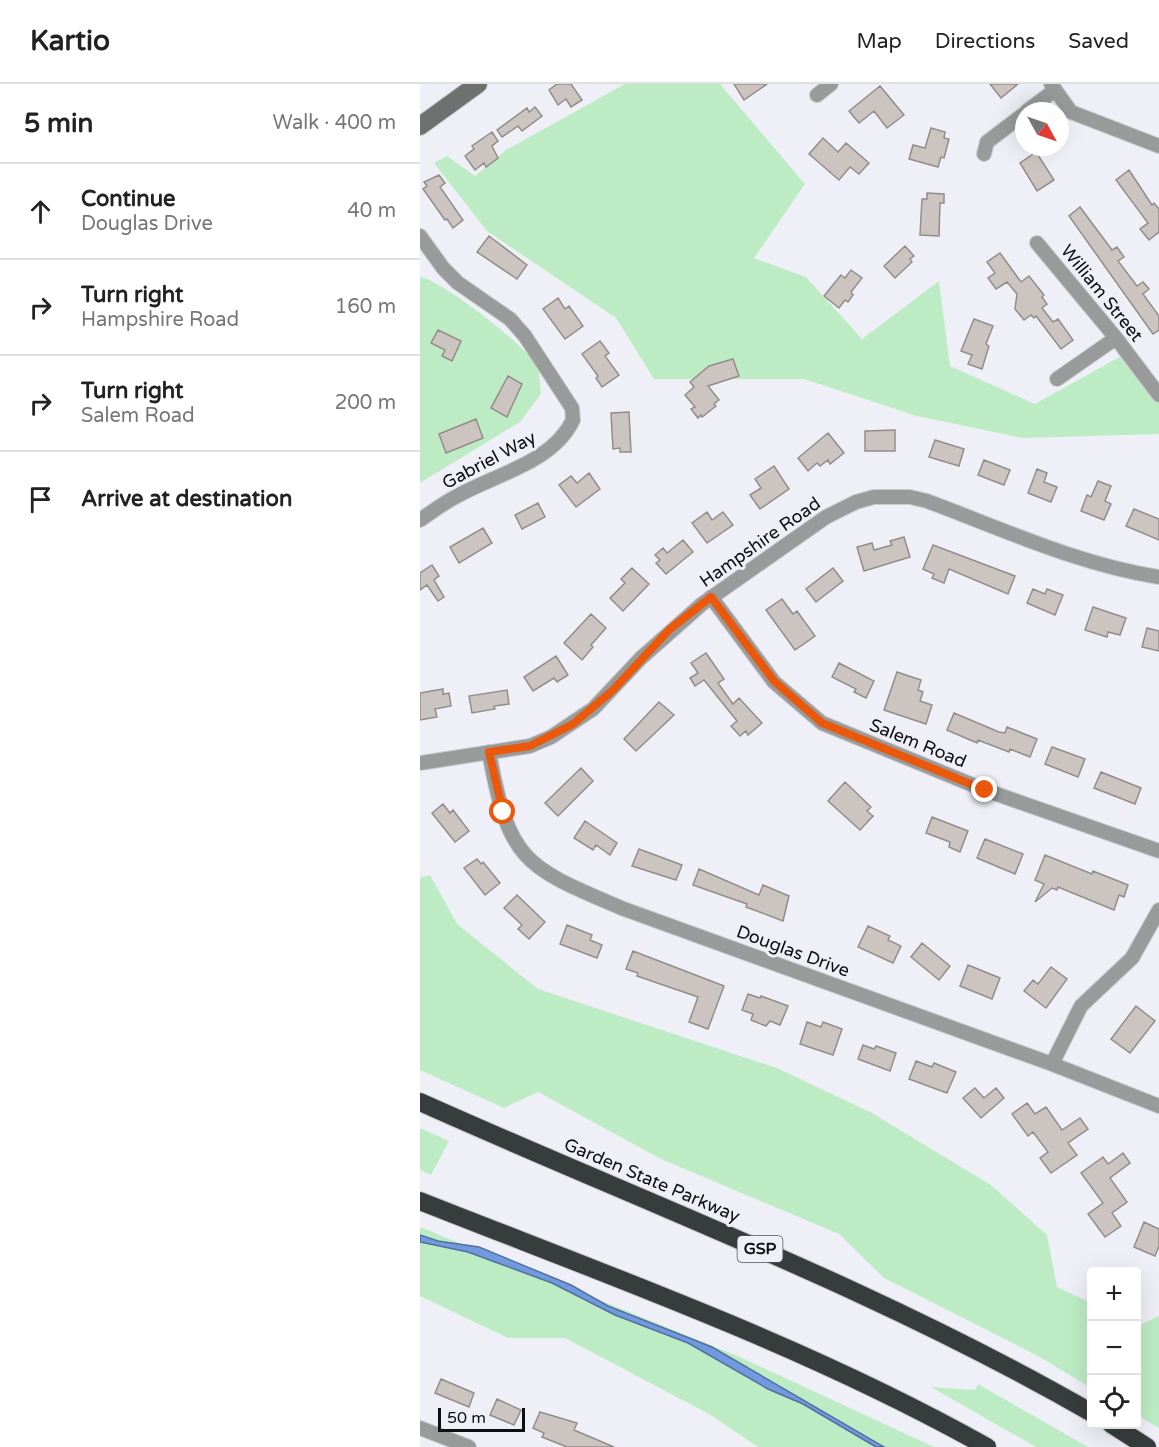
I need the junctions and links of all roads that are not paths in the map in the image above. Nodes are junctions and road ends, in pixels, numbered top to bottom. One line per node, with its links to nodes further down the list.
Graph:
1 (478, 84): 7 (street)
2 (831, 84): 4 (street)
3 (1053, 87): 5 (street); 8 (street)
4 (817, 95)
5 (1037, 102)
6 (1015, 120): 9 (street)
7 (420, 126)
8 (1159, 144)
9 (984, 154)
10 (420, 236): 15 (street, Gabriel Way)
11 (1037, 243): 12 (street, William Street)
12 (1116, 338): 13 (street); 14 (street, William Street)
13 (1057, 379)
14 (1159, 395)
15 (420, 520)
16 (1159, 577): 17 (street, Hampshire Road)
17 (711, 597): 18 (street, Hampshire Road); 20 (street, Salem Road)
18 (489, 752): 19 (street, Hampshire Road); 22 (street, Douglas Drive)
19 (420, 763)
20 (1159, 851)
21 (1159, 910): 22 (street)
22 (1052, 1064): 24 (street, Douglas Drive)
23 (420, 1102): 26 (highway, Garden State Parkway / GSP)
24 (1159, 1106)
25 (420, 1201): 30 (highway)
26 (1087, 1410)
27 (420, 1428): 29 (street)
28 (1118, 1429): 31 (highway)
29 (469, 1447)
30 (987, 1447)
31 (1147, 1447)

